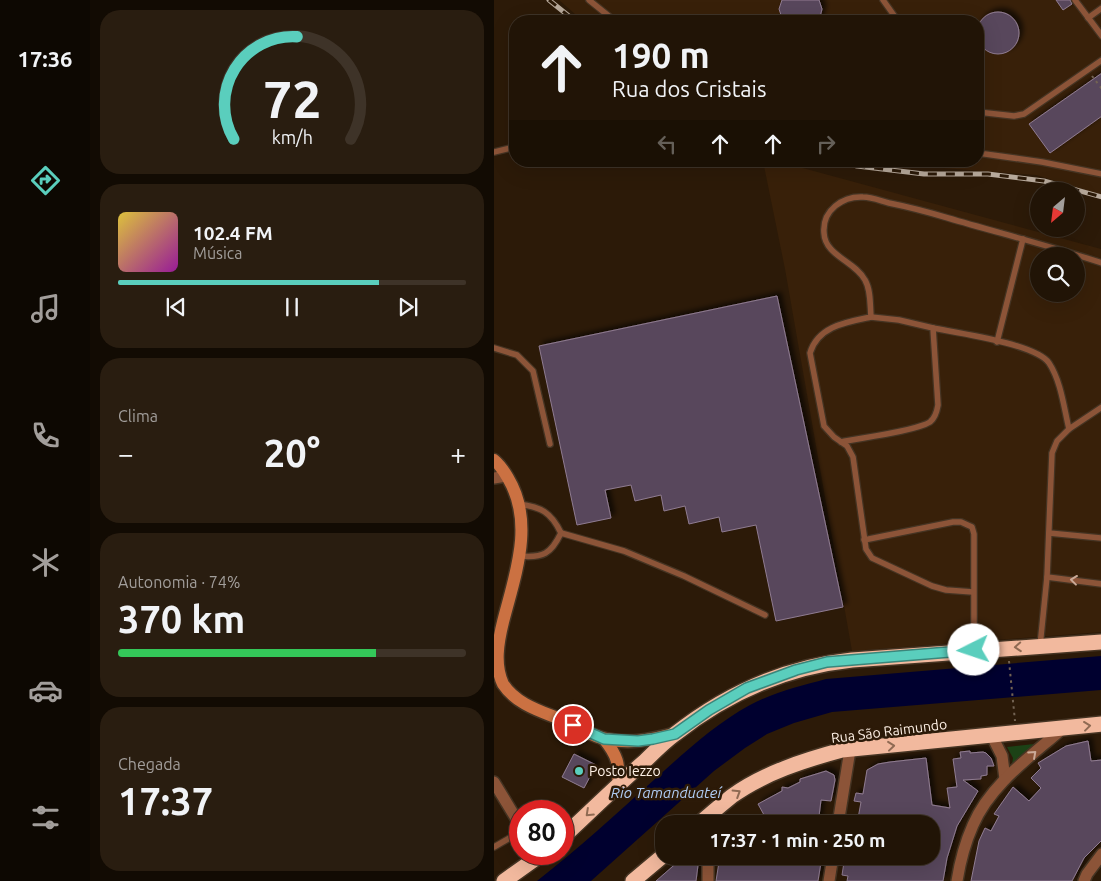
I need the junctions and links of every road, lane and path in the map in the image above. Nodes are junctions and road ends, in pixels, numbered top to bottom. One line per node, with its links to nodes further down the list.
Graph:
1 (589, 0): 5 (lane)
2 (883, 0): 6 (lane)
3 (1075, 0): 7 (lane)
4 (1101, 8): 7 (lane)
5 (608, 15)
6 (894, 15)
7 (1088, 18): 8 (lane)
8 (1101, 36)
9 (1101, 60): 10 (lane)
10 (1087, 70): 11 (path); 12 (lane)
11 (1101, 89)
12 (984, 113)
13 (509, 148): 14 (lane)
14 (494, 152)
15 (984, 154): 16 (lane)
16 (1101, 174)
17 (1023, 239): 18 (lane); 19 (lane); 21 (lane)
18 (1101, 263)
19 (872, 317): 20 (lane); 25 (lane)
20 (933, 328): 21 (lane); 25 (lane)
21 (997, 342): 24 (lane)
22 (494, 348): 26 (lane)
23 (1101, 407): 24 (lane)
24 (1069, 429): 31 (lane)
25 (841, 442): 33 (lane)
26 (550, 444)
27 (494, 460): 28 (main road)
28 (500, 477): 29 (main road)
29 (519, 504): 30 (lane); 34 (main road)
30 (561, 533): 34 (lane); 38 (lane)
31 (1049, 533): 32 (lane); 35 (lane)
32 (1101, 538)
33 (864, 540): 37 (lane); 37 (lane)
34 (520, 556): 43 (main road)
35 (1047, 577): 36 (lane, one-way to 35); 40 (lane)
36 (1101, 584)
37 (973, 592): 41 (lane)
38 (765, 615)
39 (1101, 642): 40 (highway)
40 (1040, 646): 41 (highway, one-way to 41)
41 (974, 650): 47 (highway)
42 (1009, 663): 44 (path)
43 (498, 683): 49 (main road)
44 (1013, 705)
45 (1101, 724): 46 (highway, Rua São Raimundo, one-way to 45)
46 (1062, 729): 48 (highway, Rua São Raimundo); 51 (street, one-way to 46)
47 (675, 734): 49 (main road); 53 (highway)
48 (992, 736): 50 (highway, Rua São Raimundo, one-way to 48); 51 (street)
49 (604, 739): 53 (main road)
50 (850, 750): 55 (highway, Rua São Raimundo, one-way to 50); 56 (street)
51 (1005, 779): 69 (street)
52 (494, 782): 54 (street)
53 (618, 785): 57 (highway, one-way to 57)
54 (509, 807)
55 (711, 815)
56 (839, 815)
57 (574, 827)
58 (509, 838): 59 (lane)
59 (494, 847)
60 (1101, 854): 70 (street)
61 (655, 863): 66 (highway)
62 (526, 865): 65 (highway)
63 (708, 865): 67 (street)
64 (832, 865): 68 (street)
65 (504, 881)
66 (634, 881)
67 (708, 881)
68 (829, 881)
69 (957, 881)
70 (1084, 881)

